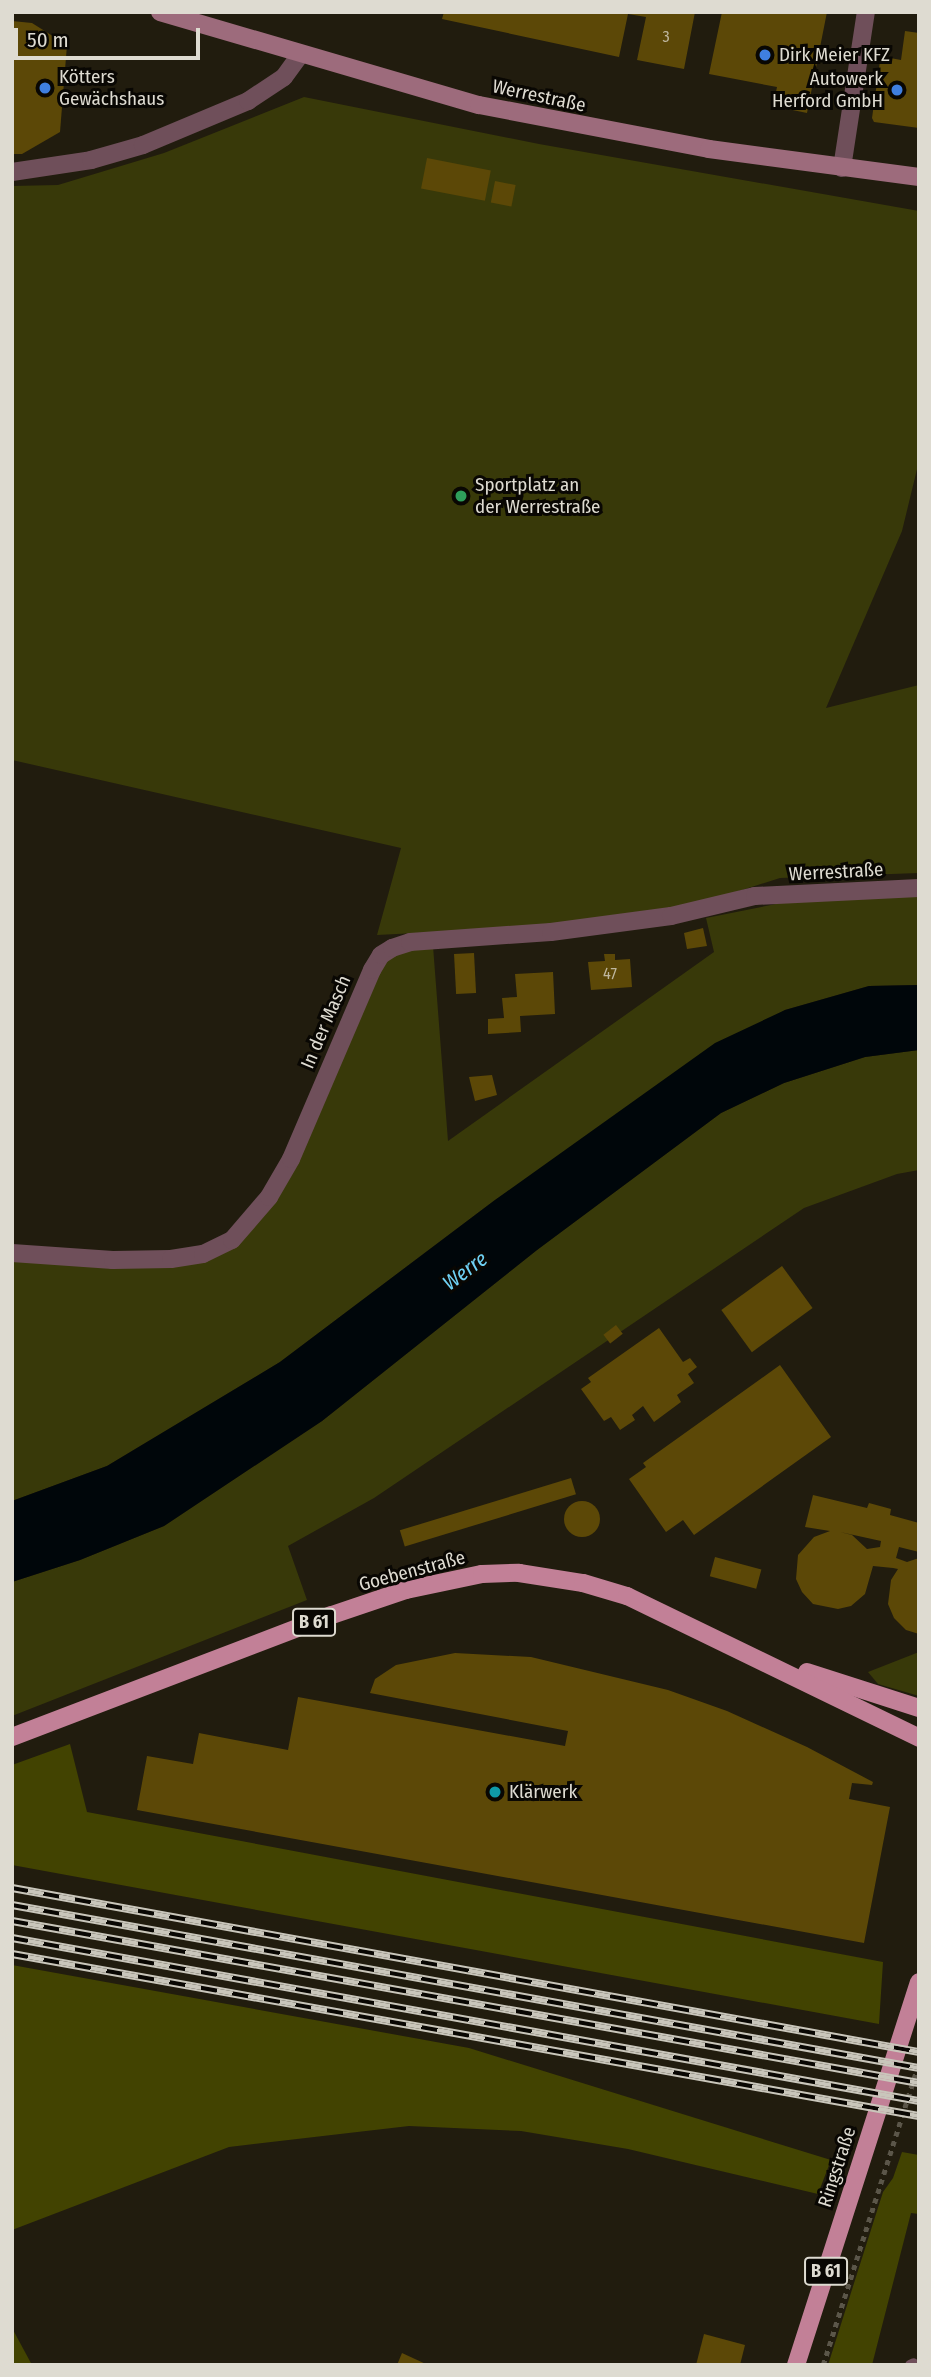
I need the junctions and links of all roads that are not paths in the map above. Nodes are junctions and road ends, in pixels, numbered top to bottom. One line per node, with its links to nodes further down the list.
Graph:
1 (160, 12): 3 (main road, Werrestraße)
2 (866, 12): 4 (street)
3 (300, 55): 4 (main road, Werrestraße); 5 (street)
4 (842, 168): 6 (main road, Werrestraße)
5 (12, 172)
6 (919, 177)
7 (919, 888): 8 (street, Werrestraße)
8 (755, 896): 9 (street, In der Masch)
9 (12, 1253)
10 (747, 1653): 11 (main road, Goebenstraße / B 61); 12 (main road, Goebenstraße / B 61); 13 (main road, Goebenstraße / B 61)
11 (919, 1708)
12 (12, 1737)
13 (919, 1738)
14 (919, 1982): 15 (main road, Ringstraße / B 61)
15 (796, 2365)

